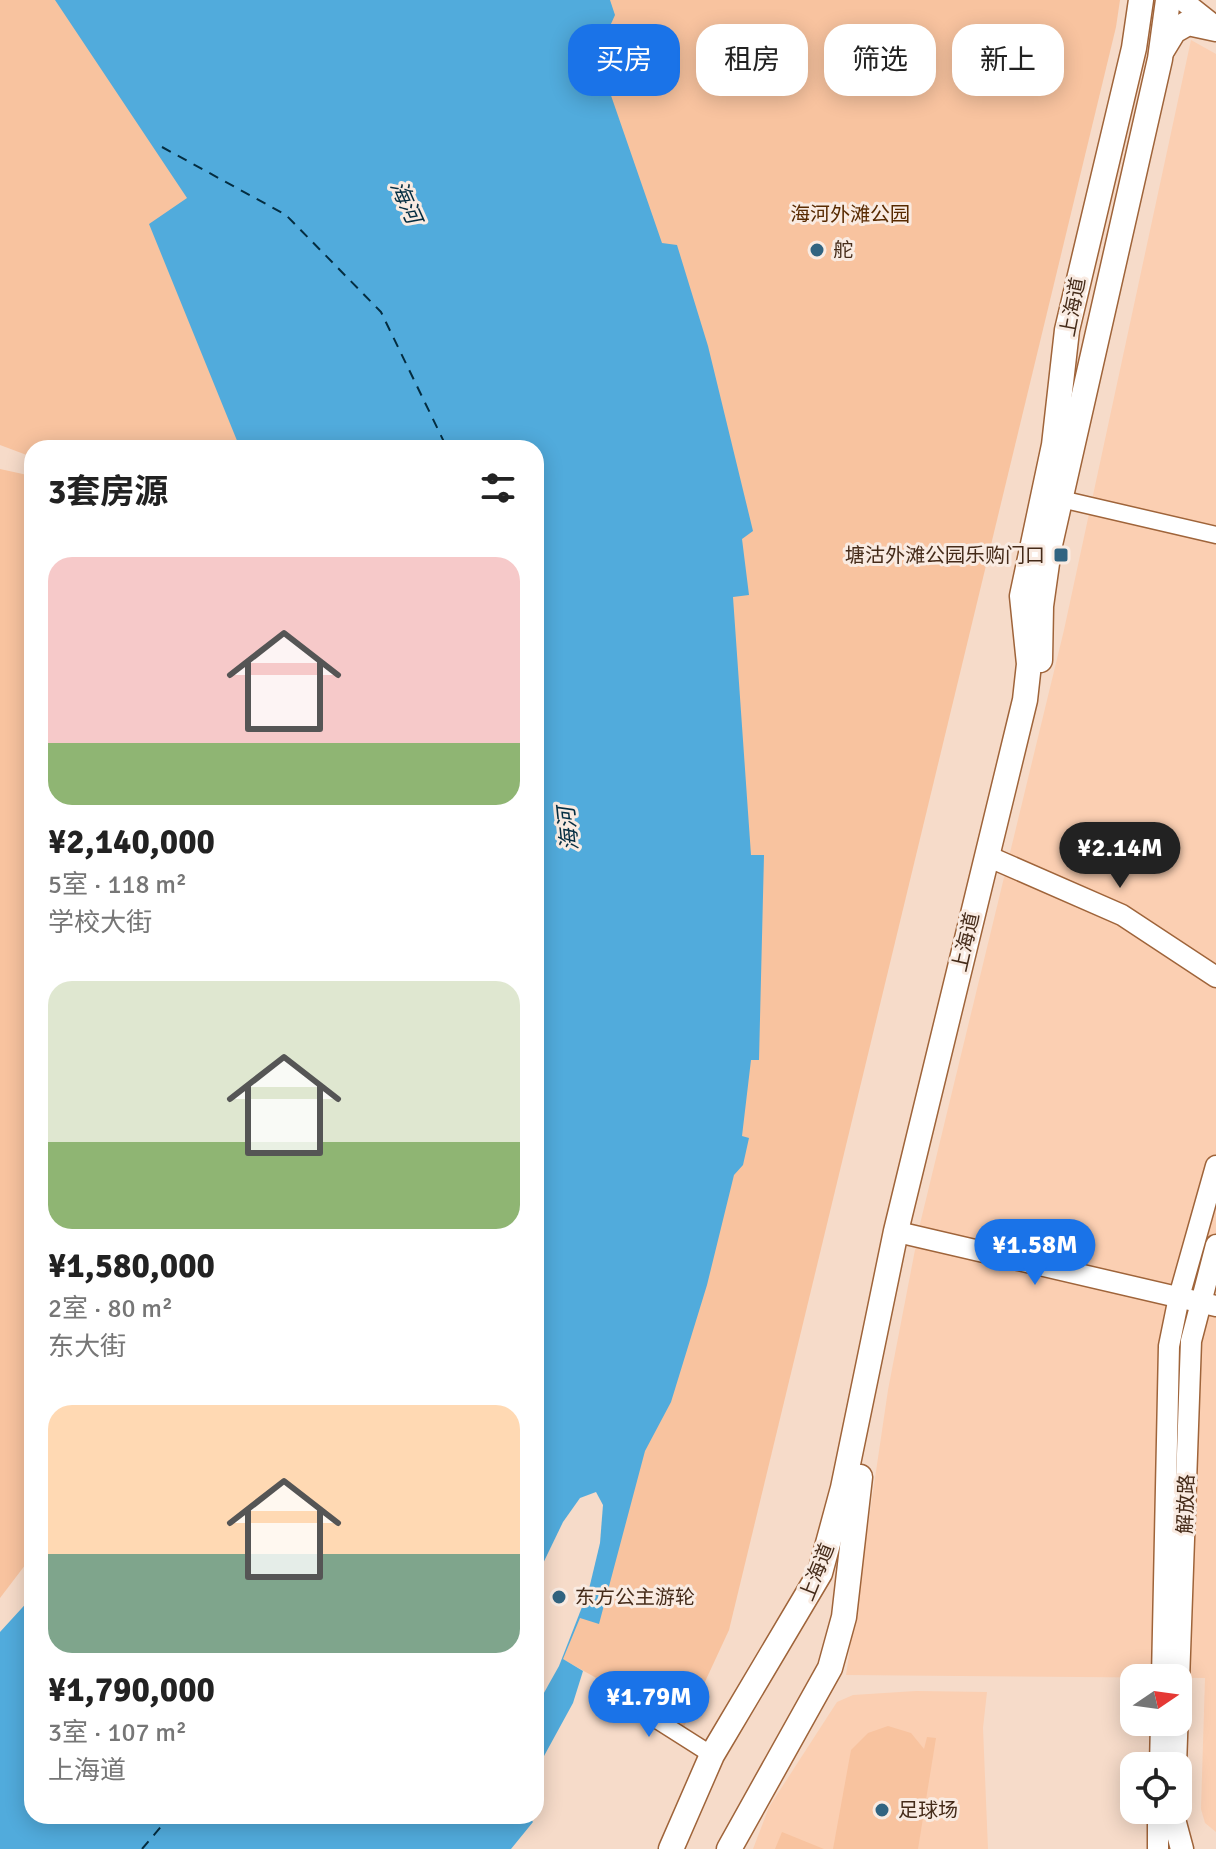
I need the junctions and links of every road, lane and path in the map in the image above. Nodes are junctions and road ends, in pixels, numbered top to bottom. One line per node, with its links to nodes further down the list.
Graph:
1 (1141, 0): 18 (main road, 上海道)
2 (1168, 0): 5 (main road, 上海道)
3 (1182, 0): 4 (street)
4 (1216, 28): 5 (main road)
5 (1160, 59): 6 (main road, 上海道)
6 (1061, 499): 7 (street); 8 (main road, 上海道)
7 (1216, 535)
8 (994, 859): 9 (street); 11 (main road, 上海道)
9 (1216, 977)
10 (1216, 1166): 13 (street, 解放路)
11 (902, 1233): 13 (street); 23 (main road, 上海道)
12 (1216, 1245): 14 (street, 解放路)
13 (1179, 1297): 14 (street); 15 (street, 解放路)
14 (1208, 1304): 17 (street, 解放路)
15 (1162, 1664)
16 (608, 1689): 18 (street)
17 (1176, 1752)
18 (712, 1755): 22 (main road, 上海道)
19 (1166, 1824): 24 (street)
20 (1171, 1824): 25 (street)
21 (1173, 1824): 26 (main road)
22 (671, 1849)
23 (729, 1849)
24 (1158, 1849)
25 (1175, 1849)
26 (1182, 1849)

